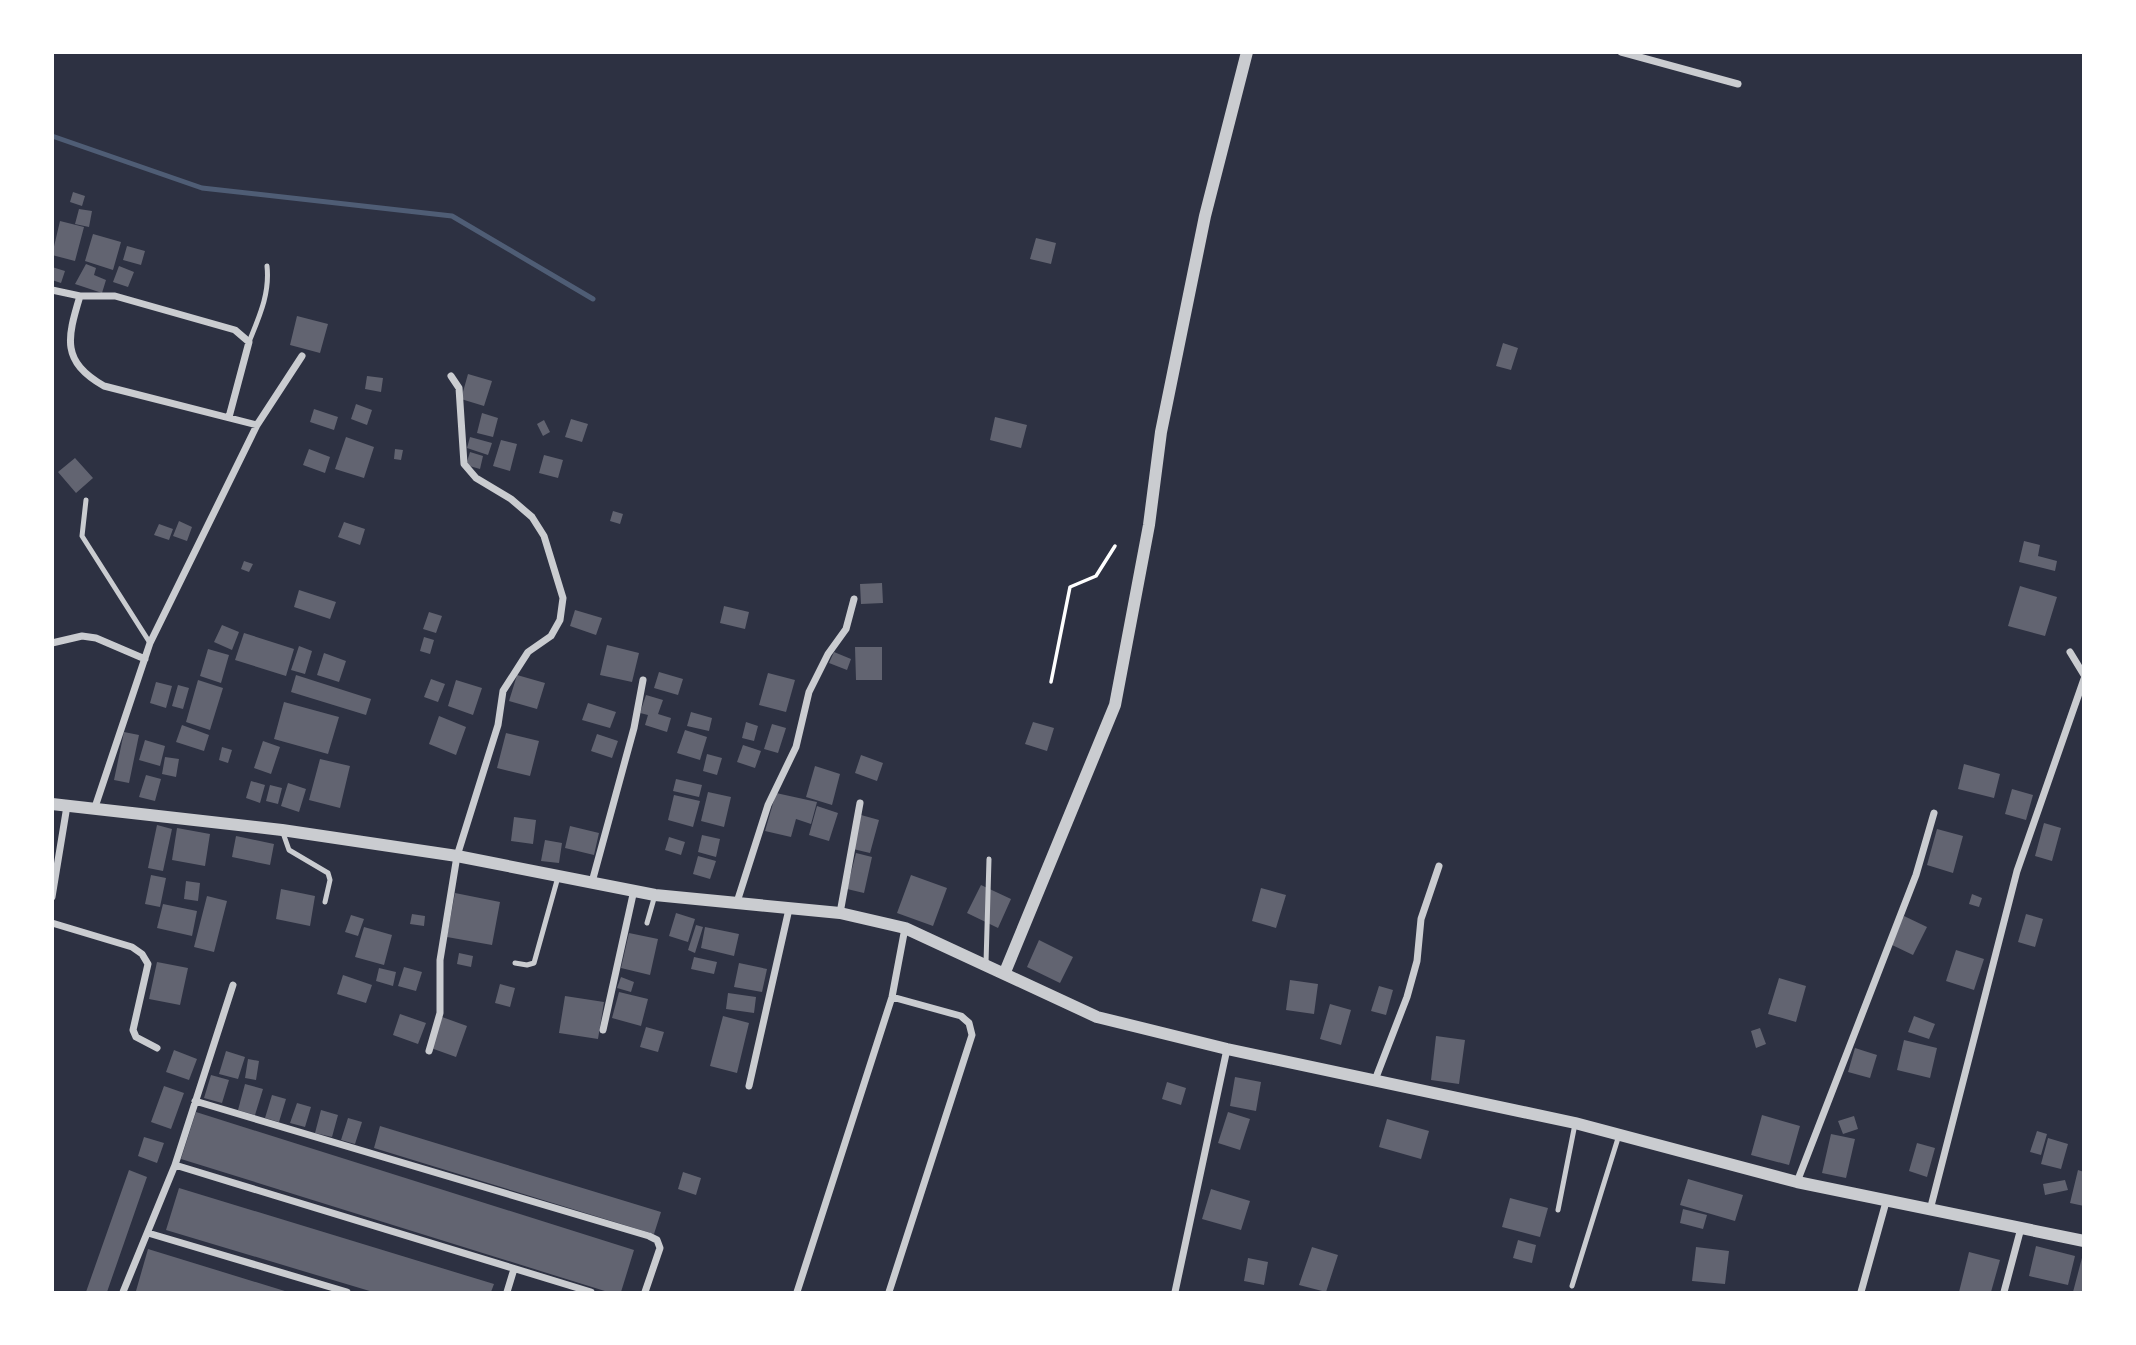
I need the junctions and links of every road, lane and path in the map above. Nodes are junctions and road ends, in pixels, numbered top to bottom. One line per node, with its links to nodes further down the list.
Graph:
1 (1247, 52): 45 (street)
2 (1621, 52): 3 (street)
3 (1738, 84)
4 (267, 266): 7 (lane)
5 (52, 290): 6 (street)
6 (80, 296): 7 (street); 10 (street)
7 (249, 342): 10 (street)
8 (302, 356): 11 (street)
9 (451, 376): 28 (street)
10 (229, 417): 11 (street)
11 (257, 425): 16 (street)
12 (86, 500): 16 (lane)
13 (1115, 546): 21 (path)
14 (853, 599): 37 (street)
15 (52, 643): 18 (street)
16 (150, 643): 18 (street)
17 (2070, 652): 19 (street)
18 (145, 659): 25 (street)
19 (2084, 677): 61 (street)
20 (643, 680): 32 (street)
21 (1051, 681)
22 (860, 803): 39 (street)
23 (52, 804): 24 (street)
24 (67, 806): 25 (street); 35 (street)
25 (94, 810): 27 (street)
26 (1934, 813): 58 (street)
27 (282, 830): 28 (street); 36 (lane)
28 (457, 856): 31 (street); 51 (street)
29 (989, 859): 44 (lane)
30 (1438, 866): 52 (street)
31 (558, 876): 32 (street); 43 (lane)
32 (592, 882): 33 (street)
33 (634, 890): 34 (street); 48 (street)
34 (655, 895): 37 (street); 41 (lane)
35 (52, 897)
36 (325, 902)
37 (737, 902): 38 (street)
38 (789, 909): 39 (street); 53 (street)
39 (840, 913): 42 (street)
40 (52, 923): 49 (street)
41 (647, 923)
42 (905, 928): 44 (street); 47 (street)
43 (515, 963)
44 (986, 963): 45 (street)
45 (1006, 972): 50 (street)
46 (233, 985): 54 (street)
47 (892, 997): 67 (street); 73 (street)
48 (603, 1030)
49 (157, 1048)
50 (1227, 1049): 52 (street); 74 (street)
51 (429, 1051)
52 (1375, 1080): 55 (street)
53 (749, 1086)
54 (195, 1101): 57 (street); 72 (street)
55 (1575, 1123): 56 (street); 60 (lane)
56 (1620, 1135): 58 (street); 66 (lane)
57 (175, 1165): 63 (street); 65 (street)
58 (1797, 1182): 59 (street)
59 (1886, 1202): 61 (street); 75 (street)
60 (1558, 1210)
61 (1930, 1210): 62 (street)
62 (2022, 1227): 64 (street); 76 (street)
63 (148, 1233): 68 (street); 69 (street)
64 (2084, 1241)
65 (514, 1269): 70 (street); 71 (street)
66 (1572, 1286)
67 (799, 1292)
68 (123, 1293)
69 (347, 1293)
70 (507, 1293)
71 (591, 1293)
72 (645, 1293)
73 (889, 1293)
74 (1175, 1293)
75 (1861, 1293)
76 (2004, 1293)

